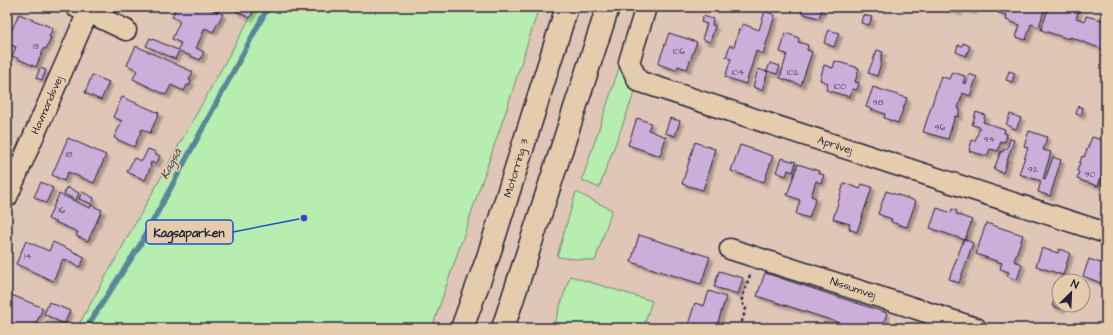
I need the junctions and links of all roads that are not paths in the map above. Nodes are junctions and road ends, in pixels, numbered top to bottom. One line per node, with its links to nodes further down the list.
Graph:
1 (567, 7): 9 (highway, Motorring 3)
2 (608, 7): 10 (highway)
3 (646, 7): 7 (street, Aprilvej)
4 (82, 10): 5 (street, Havmandsvej); 6 (street, Havmandsvej)
5 (126, 30)
6 (7, 197)
7 (1106, 233)
8 (730, 248): 11 (street, Nissumvej)
9 (462, 328)
10 (503, 328)
11 (976, 328)

